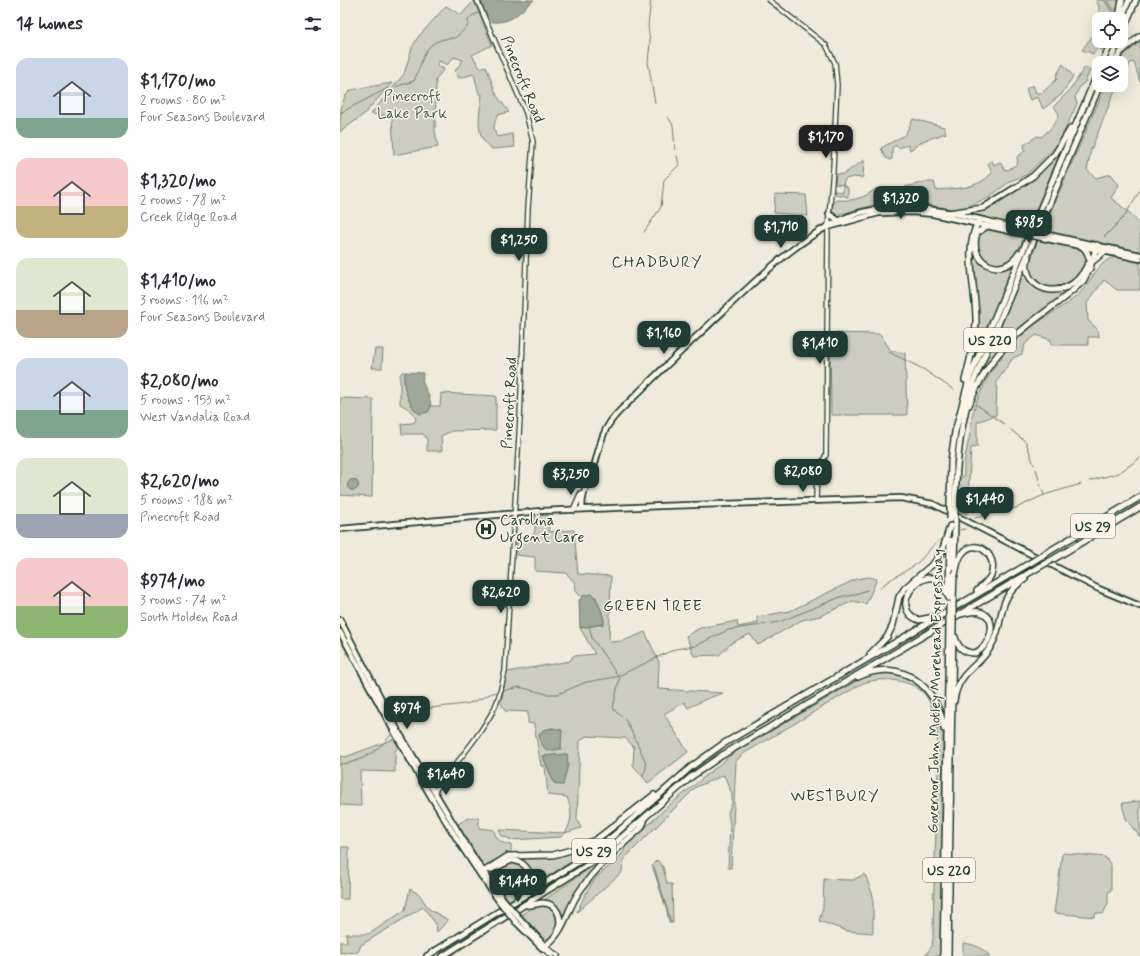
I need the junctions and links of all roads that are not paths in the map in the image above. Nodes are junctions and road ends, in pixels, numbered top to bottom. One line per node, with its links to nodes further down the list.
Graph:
1 (477, 0): 39 (street, Pinecroft Road)
2 (769, 0): 15 (street)
3 (1122, 0): 6 (highway)
4 (1129, 0): 7 (highway)
5 (1136, 0): 8 (highway)
6 (1121, 12)
7 (1123, 12)
8 (1128, 19)
9 (1140, 36): 10 (highway)
10 (1118, 56)
11 (1092, 86): 13 (highway, Governor John Motley Morehead Expressway / US 220)
12 (1097, 92): 23 (highway, Governor John Motley Morehead Expressway / US 220)
13 (1076, 124): 14 (highway); 22 (highway, Governor John Motley Morehead Expressway / US 220)
14 (948, 213): 16 (main road); 17 (main road)
15 (829, 214): 16 (main road); 19 (street)
16 (838, 220): 19 (main road)
17 (978, 222): 18 (main road); 19 (main road); 20 (main road); 30 (highway)
18 (987, 226): 20 (main road); 22 (highway)
19 (828, 227): 32 (main road); 34 (street)
20 (1020, 231): 21 (main road, bridge)
21 (1044, 236): 24 (main road); 25 (main road)
22 (1025, 243): 30 (highway, Governor John Motley Morehead Expressway / US 220)
23 (1032, 244): 29 (highway); 31 (highway, Governor John Motley Morehead Expressway / US 220)
24 (1083, 247): 25 (main road); 29 (highway)
25 (1095, 247): 26 (main road); 27 (main road); 29 (highway)
26 (1104, 252): 28 (main road); 29 (highway)
27 (1140, 255)
28 (1140, 259)
29 (1090, 262): 31 (highway)
30 (962, 400): 35 (highway, Governor John Motley Morehead Expressway / US 220)
31 (959, 439): 35 (highway, Governor John Motley Morehead Expressway / US 220)
32 (584, 491): 37 (main road); 38 (main road)
33 (1140, 497): 45 (highway, US 29, bridge)
34 (816, 500): 38 (main road); 47 (main road)
35 (953, 507): 40 (highway, Governor John Motley Morehead Expressway / US 220, bridge)
36 (1140, 507): 43 (highway, US 29, bridge)
37 (574, 510): 38 (main road); 39 (main road)
38 (582, 510)
39 (514, 514): 42 (main road); 59 (street, Pinecroft Road)
40 (952, 520): 41 (highway, Governor John Motley Morehead Expressway / US 220); 44 (highway, Governor John Motley Morehead Expressway / US 220)
41 (950, 526): 46 (highway, Governor John Motley Morehead Expressway / US 220); 54 (highway)
42 (340, 529)
43 (1028, 573): 48 (highway, US 29); 56 (highway)
44 (954, 578): 45 (highway); 46 (highway, Governor John Motley Morehead Expressway / US 220)
45 (976, 594): 49 (highway, US 29)
46 (950, 601): 49 (highway); 51 (highway, Governor John Motley Morehead Expressway / US 220, bridge)
47 (1140, 606)
48 (958, 615): 53 (highway); 55 (highway, US 29)
49 (938, 616): 54 (highway, US 29)
50 (340, 620): 59 (main road)
51 (951, 626): 53 (highway, Governor John Motley Morehead Expressway / US 220); 57 (highway, Governor John Motley Morehead Expressway / US 220)
52 (340, 632): 59 (main road)
53 (953, 633): 56 (highway, Governor John Motley Morehead Expressway / US 220)
54 (868, 658): 58 (highway, US 29)
55 (828, 691): 57 (highway); 60 (highway, US 29)
56 (951, 730): 71 (highway, Governor John Motley Morehead Expressway / US 220)
57 (947, 736): 70 (highway, Governor John Motley Morehead Expressway / US 220)
58 (673, 782): 61 (highway); 64 (highway, US 29)
59 (432, 794): 61 (main road); 62 (main road)
60 (646, 818): 63 (highway, US 29); 65 (highway)
61 (483, 872): 62 (main road); 64 (highway)
62 (500, 899): 65 (main road, bridge)
63 (526, 905): 65 (highway); 67 (highway, US 29)
64 (504, 908): 66 (highway, US 29)
65 (544, 947): 68 (street); 69 (street)
66 (426, 956)
67 (443, 956)
68 (552, 956)
69 (558, 956)
70 (943, 956)
71 (948, 956)

